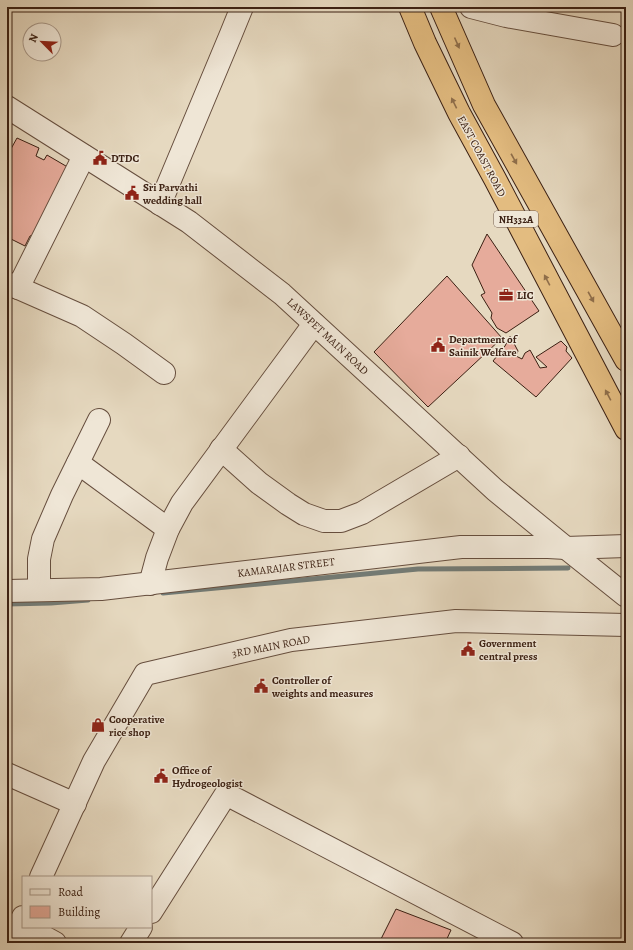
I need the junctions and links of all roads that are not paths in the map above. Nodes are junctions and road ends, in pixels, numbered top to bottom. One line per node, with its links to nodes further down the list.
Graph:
1 (242, 7): 9 (street)
2 (410, 7): 15 (highway, EAST COAST ROAD / NH332A, one-way to 2)
3 (441, 7): 12 (highway, NH332A, one-way to 12)
4 (471, 7): 5 (street)
5 (545, 15): 6 (street)
6 (613, 35)
7 (7, 107): 8 (street, LAWSPET MAIN ROAD)
8 (84, 156): 9 (street, LAWSPET MAIN ROAD); 10 (street)
9 (160, 204): 11 (street, LAWSPET MAIN ROAD)
10 (12, 285): 13 (street)
11 (314, 324): 16 (street); 17 (street, LAWSPET MAIN ROAD)
12 (626, 360)
13 (164, 373)
14 (99, 420): 18 (street)
15 (626, 429)
16 (221, 449): 17 (street); 19 (street)
17 (459, 456): 21 (street, LAWSPET MAIN ROAD)
18 (78, 463): 19 (street); 23 (street)
19 (168, 528): 22 (street)
20 (626, 546): 21 (street, KAMARAJAR STREET)
21 (566, 548): 22 (street, KAMARAJAR STREET); 25 (street, LAWSPET MAIN ROAD)
22 (150, 584): 23 (street, KAMARAJAR STREET)
23 (38, 590): 24 (street, KAMARAJAR STREET)
24 (7, 591)
25 (626, 596)
26 (626, 625): 28 (street, 3RD MAIN ROAD)
27 (7, 774): 28 (street)
28 (74, 804): 29 (street, 3RD MAIN ROAD)
29 (41, 876)
30 (152, 910): 37 (street)
31 (20, 922): 34 (street)
32 (30, 928): 35 (street)
33 (140, 928): 36 (street)
34 (10, 943)
35 (55, 943)
36 (131, 943)
37 (512, 943)

